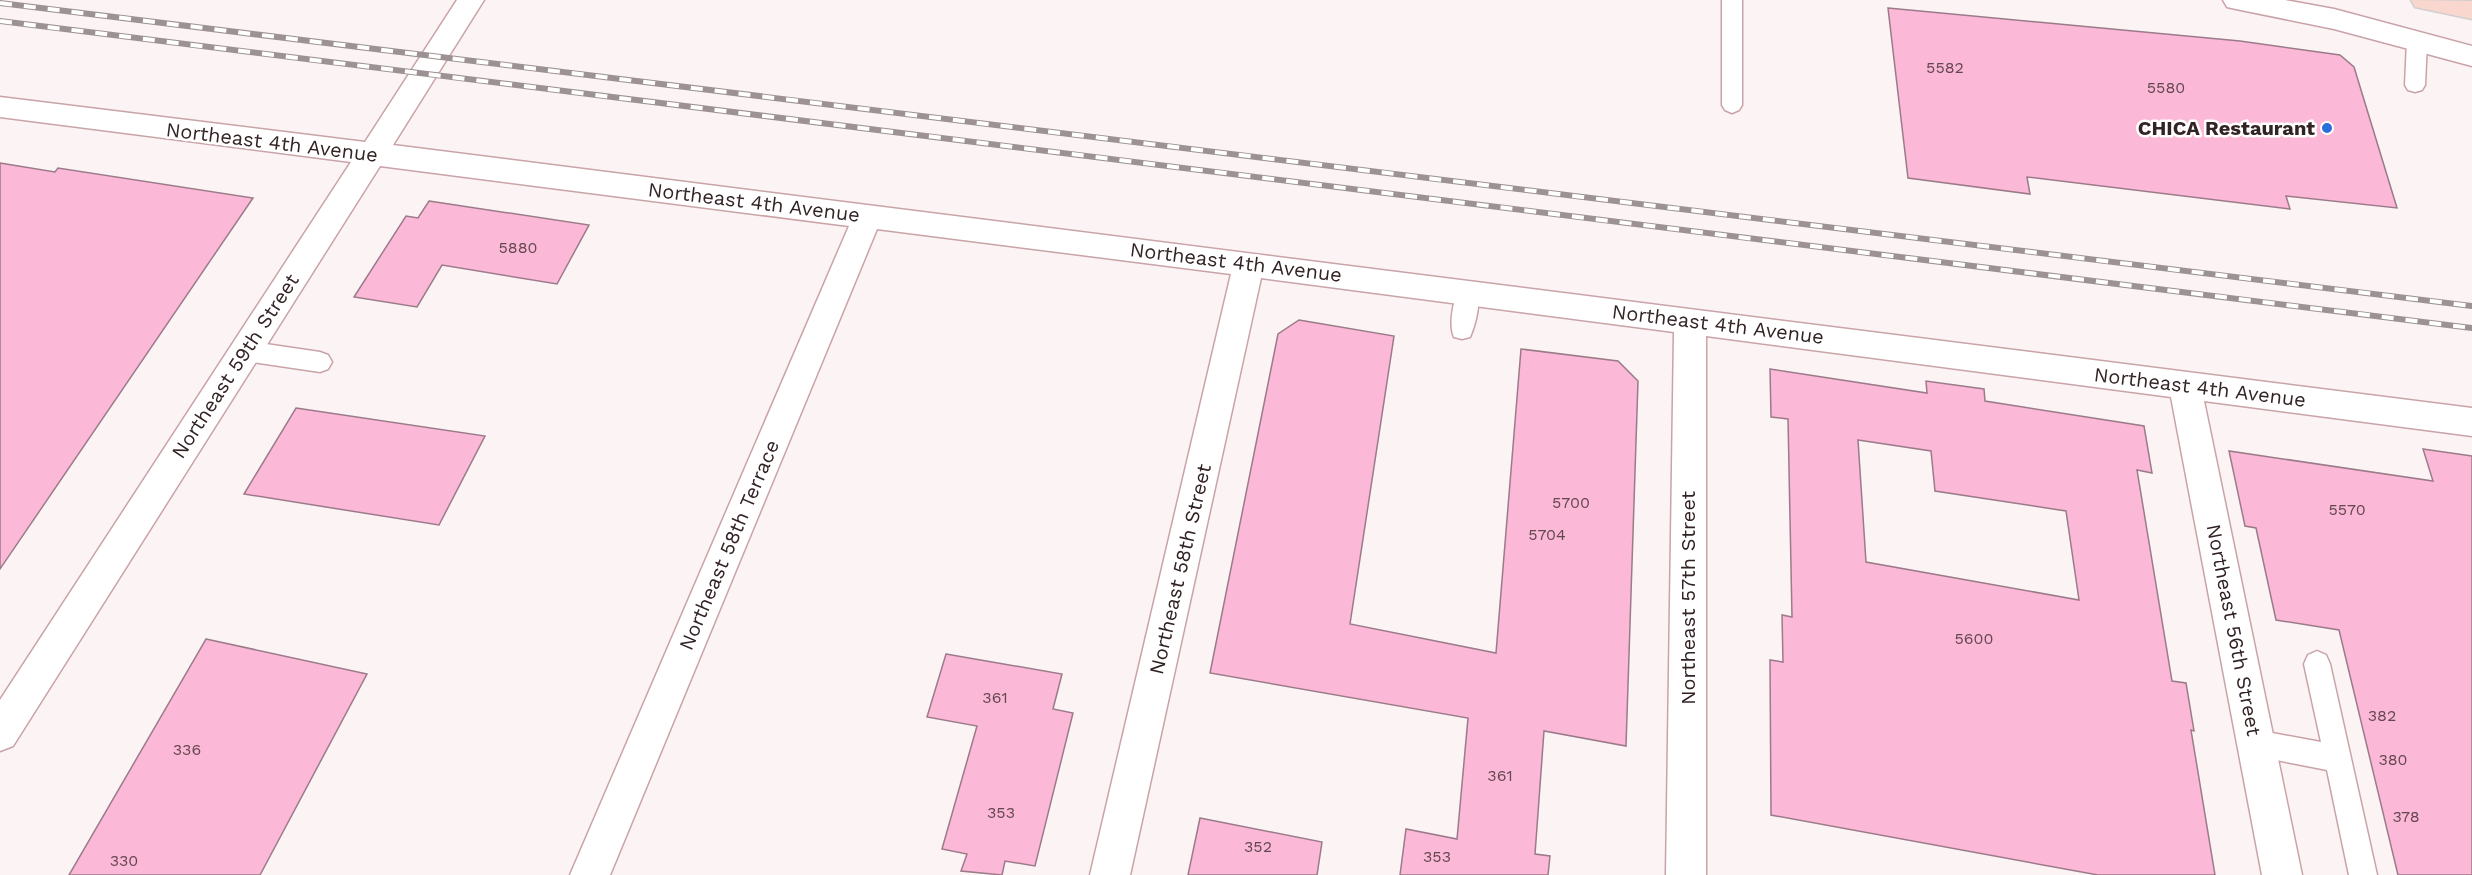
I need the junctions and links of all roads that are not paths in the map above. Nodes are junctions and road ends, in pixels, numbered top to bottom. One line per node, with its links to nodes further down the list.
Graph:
1 (471, 0): 11 (street, Northeast 59th Street)
2 (1732, 0): 9 (lane)
3 (2236, 0): 6 (street)
4 (2424, 0): 5 (main road)
5 (2472, 10)
6 (2417, 41): 7 (street); 8 (lane)
7 (2472, 56)
8 (2415, 85)
9 (1732, 105)
10 (0, 107): 11 (street, Northeast 4th Avenue)
11 (370, 154): 12 (street, Northeast 4th Avenue); 17 (street, Northeast 59th Street)
12 (868, 216): 13 (street, Northeast 4th Avenue); 25 (street, Northeast 58th Terrace)
13 (1249, 264): 14 (street, Northeast 4th Avenue); 26 (street, Northeast 58th Street)
14 (1468, 292): 15 (street, Northeast 4th Avenue); 16 (lane)
15 (1690, 320): 19 (street, Northeast 4th Avenue); 27 (street, Northeast 57th Street)
16 (1462, 330)
17 (245, 351): 18 (lane); 22 (street, Northeast 59th Street)
18 (320, 362)
19 (2185, 385): 20 (street, Northeast 4th Avenue); 23 (street, Northeast 56th Street)
20 (2472, 422)
21 (2317, 664): 24 (lane)
22 (0, 733)
23 (2256, 743): 24 (lane); 28 (street, Northeast 56th Street)
24 (2338, 759): 29 (lane)
25 (590, 875)
26 (1110, 875)
27 (1686, 875)
28 (2283, 875)
29 (2363, 875)

